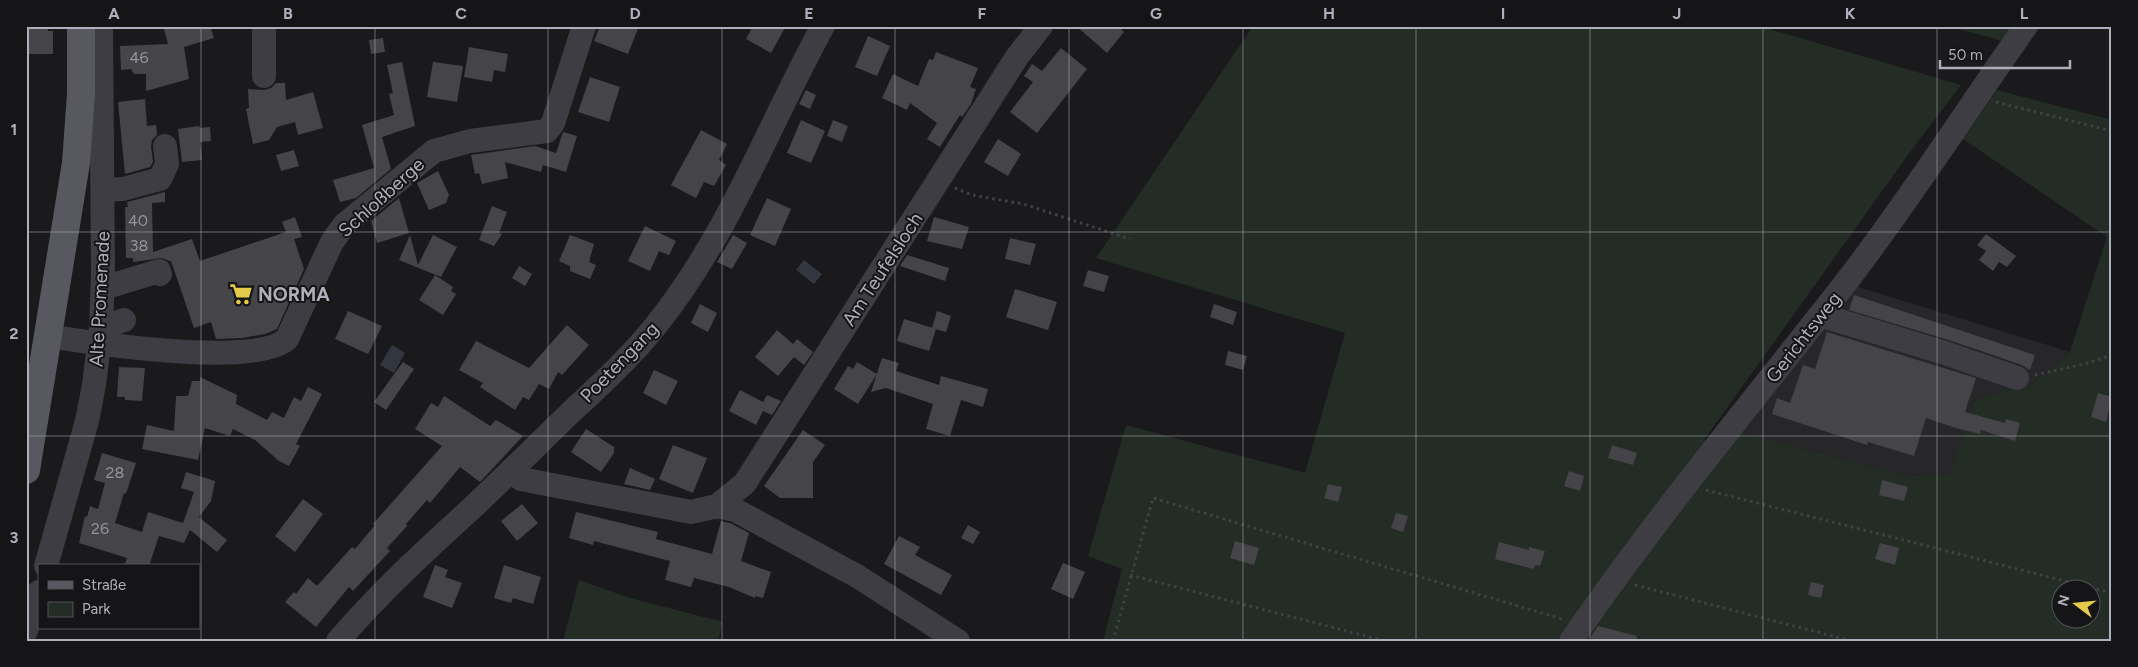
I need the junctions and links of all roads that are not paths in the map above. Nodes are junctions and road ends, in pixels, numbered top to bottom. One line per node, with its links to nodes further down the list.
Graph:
1 (81, 26): 16 (main road, Alte Promenade)
2 (101, 26): 10 (street, Alte Promenade)
3 (264, 26): 8 (street)
4 (584, 26): 15 (street, Schloßberge)
5 (823, 26): 19 (street, Poetengang)
6 (1041, 26): 20 (street, Am Teufelsloch)
7 (2026, 26): 13 (street, Gerichtsweg)
8 (264, 76)
9 (165, 146): 10 (street)
10 (103, 190): 12 (street, Alte Promenade)
11 (160, 274): 12 (street)
12 (103, 286): 15 (street, Alte Promenade)
13 (1820, 314): 17 (street); 24 (street, Gerichtsweg)
14 (124, 320): 15 (street)
15 (100, 334): 16 (street, Schloßberge); 21 (street, Alte Promenade)
16 (48, 336): 18 (main road, Alte Promenade)
17 (2017, 378)
18 (26, 470)
19 (512, 470): 20 (street, Am Teufelsloch); 25 (street, Poetengang)
20 (717, 506): 26 (street, Am Teufelsloch)
21 (47, 564)
22 (38, 595): 23 (street)
23 (26, 631)
24 (1576, 633)
25 (338, 641)
26 (958, 641)

